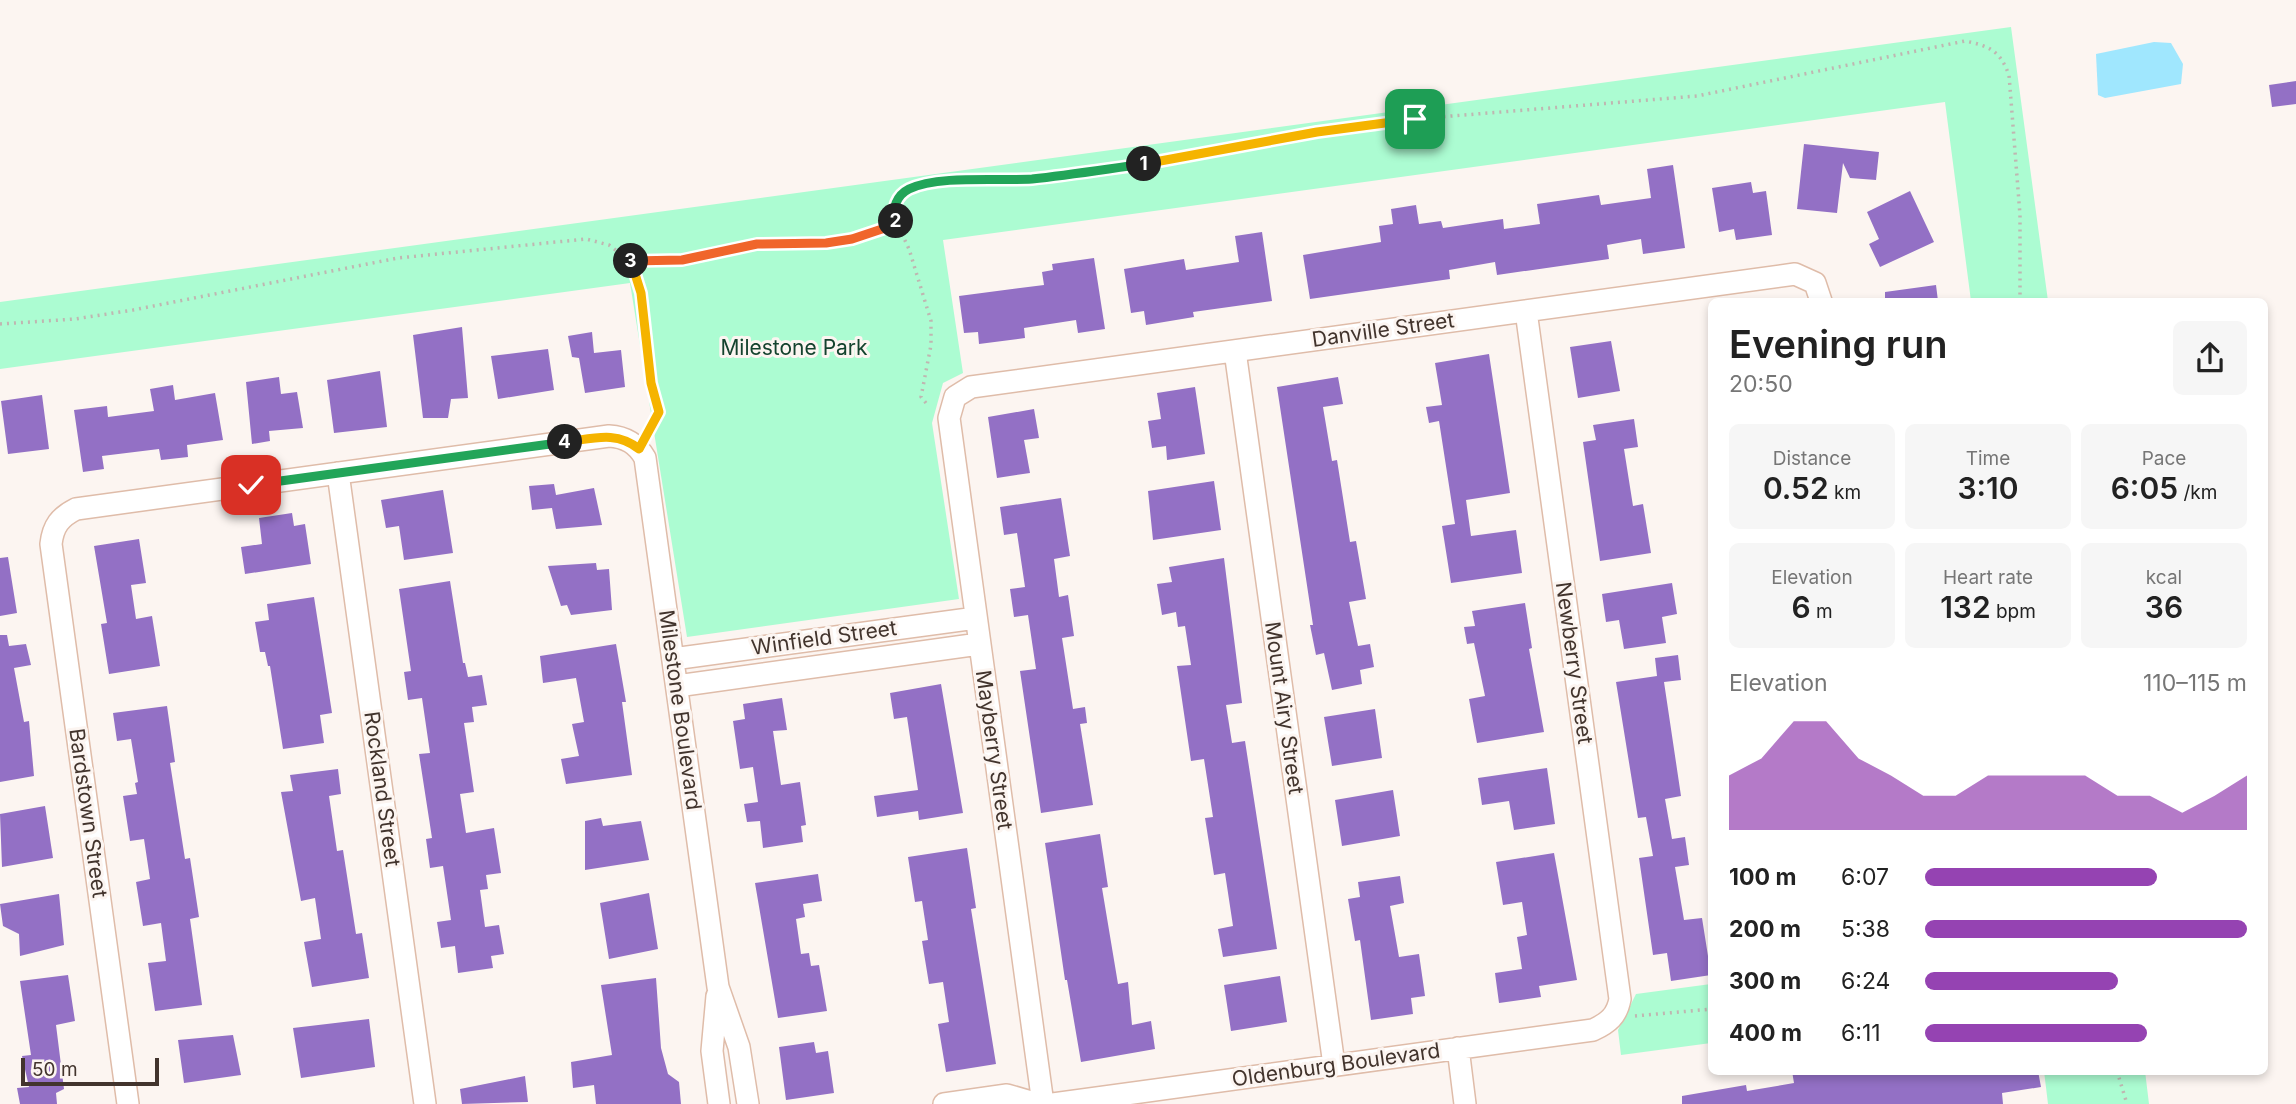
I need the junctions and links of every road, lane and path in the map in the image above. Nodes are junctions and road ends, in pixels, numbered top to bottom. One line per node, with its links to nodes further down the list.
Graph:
1 (897, 224): 2 (path); 4 (path); 9 (path)
2 (630, 261): 6 (path); 10 (path)
3 (1820, 298): 5 (street, Danville Street)
4 (2020, 298)
5 (1526, 311): 7 (street, Danville Street); 18 (street, Newberry Street)
6 (0, 324)
7 (1236, 351): 8 (street, Danville Street); 20 (street, Mount Airy Street)
8 (955, 397): 12 (street, Mayberry Street)
9 (926, 403)
10 (633, 444): 11 (street); 14 (street, Milestone Boulevard)
11 (338, 473): 23 (street, Bardstown Street); 24 (street, Rockland Street)
12 (976, 618): 13 (street, Mayberry Street); 14 (street, Winfield Street)
13 (979, 644): 15 (street, Winfield Street); 28 (street, Mayberry Street)
14 (673, 659): 15 (street, Milestone Boulevard)
15 (677, 686): 16 (street, Milestone Boulevard)
16 (718, 987): 25 (street, Milestone Boulevard); 26 (street, Milestone Boulevard)
17 (1708, 1009): 18 (path)
18 (1615, 1015): 19 (street, Oldenburg Boulevard)
19 (1458, 1048): 20 (street, Oldenburg Boulevard); 30 (street)
20 (1334, 1065): 22 (street, Oldenburg Boulevard)
21 (2118, 1075): 31 (path)
22 (1111, 1100): 29 (street, Oldenburg Boulevard)
23 (128, 1104)
24 (425, 1104)
25 (719, 1104)
26 (748, 1104)
27 (944, 1104): 28 (street)
28 (1040, 1104)
29 (1053, 1104)
30 (1465, 1104)
31 (2127, 1104)

